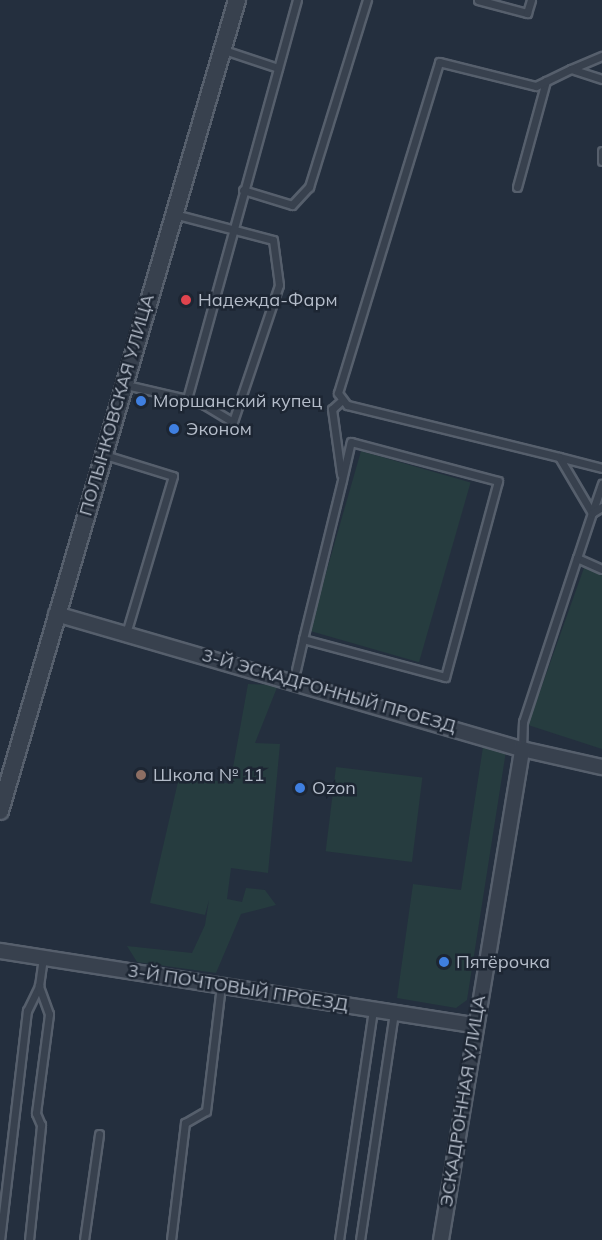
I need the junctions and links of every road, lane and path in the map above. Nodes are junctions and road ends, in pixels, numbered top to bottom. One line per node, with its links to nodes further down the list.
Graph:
1 (237, 0): 6 (street, ПОЛЫНКОВСКАЯ УЛИЦА)
2 (297, 0): 8 (lane)
3 (367, 0): 15 (lane)
4 (478, 0): 5 (lane)
5 (531, 0)
6 (221, 49): 8 (lane); 16 (street, ПОЛЫНКОВСКАЯ УЛИЦА)
7 (602, 56): 9 (lane)
8 (278, 68): 15 (lane)
9 (571, 69): 10 (lane); 11 (lane)
10 (602, 79)
11 (546, 81): 14 (lane); 20 (lane)
12 (602, 151): 13 (lane)
13 (602, 160)
14 (517, 187)
15 (243, 190): 17 (lane)
16 (171, 213): 17 (lane); 18 (street, ПОЛЫНКОВСКАЯ УЛИЦА)
17 (233, 231): 19 (lane); 19 (lane)
18 (123, 384): 19 (lane); 21 (street, ПОЛЫНКОВСКАЯ УЛИЦА)
19 (187, 399)
20 (341, 401): 22 (lane); 24 (lane)
21 (103, 454): 30 (street, ПОЛЫНКОВСКАЯ УЛИЦА); 31 (lane)
22 (559, 457): 23 (lane); 27 (lane)
23 (602, 468)
24 (342, 480): 32 (lane); 32 (lane)
25 (602, 484): 27 (lane)
26 (602, 507): 27 (lane)
27 (592, 513): 28 (lane)
28 (577, 558): 29 (lane); 34 (lane)
29 (602, 569)
30 (56, 614): 31 (street, 3-Й ЭСКАДРОННЫЙ ПРОЕЗД); 36 (street, ПОЛЫНКОВСКАЯ УЛИЦА)
31 (126, 634): 34 (street, 3-Й ЭСКАДРОННЫЙ ПРОЕЗД)
32 (303, 639): 33 (lane)
33 (296, 670)
34 (522, 749): 35 (street, 3-Й ЭСКАДРОННЫЙ ПРОЕЗД); 43 (street, ЭСКАДРОННАЯ УЛИЦА)
35 (602, 767)
36 (0, 811)
37 (0, 951): 38 (street, 3-Й ПОЧТОВЫЙ ПРОЕЗД)
38 (43, 957): 39 (lane); 40 (street, 3-Й ПОЧТОВЫЙ ПРОЕЗД)
39 (39, 986): 45 (lane); 46 (lane)
40 (221, 986): 41 (street, 3-Й ПОЧТОВЫЙ ПРОЕЗД); 48 (lane)
41 (373, 1010): 42 (street, 3-Й ПОЧТОВЫЙ ПРОЕЗД); 49 (lane)
42 (394, 1013): 43 (street, 3-Й ПОЧТОВЫЙ ПРОЕЗД); 50 (lane)
43 (475, 1025): 51 (street, ЭСКАДРОННАЯ УЛИЦА)
44 (99, 1134): 47 (lane)
45 (0, 1240)
46 (29, 1240)
47 (84, 1240)
48 (171, 1240)
49 (339, 1240)
50 (360, 1240)
51 (441, 1240)

